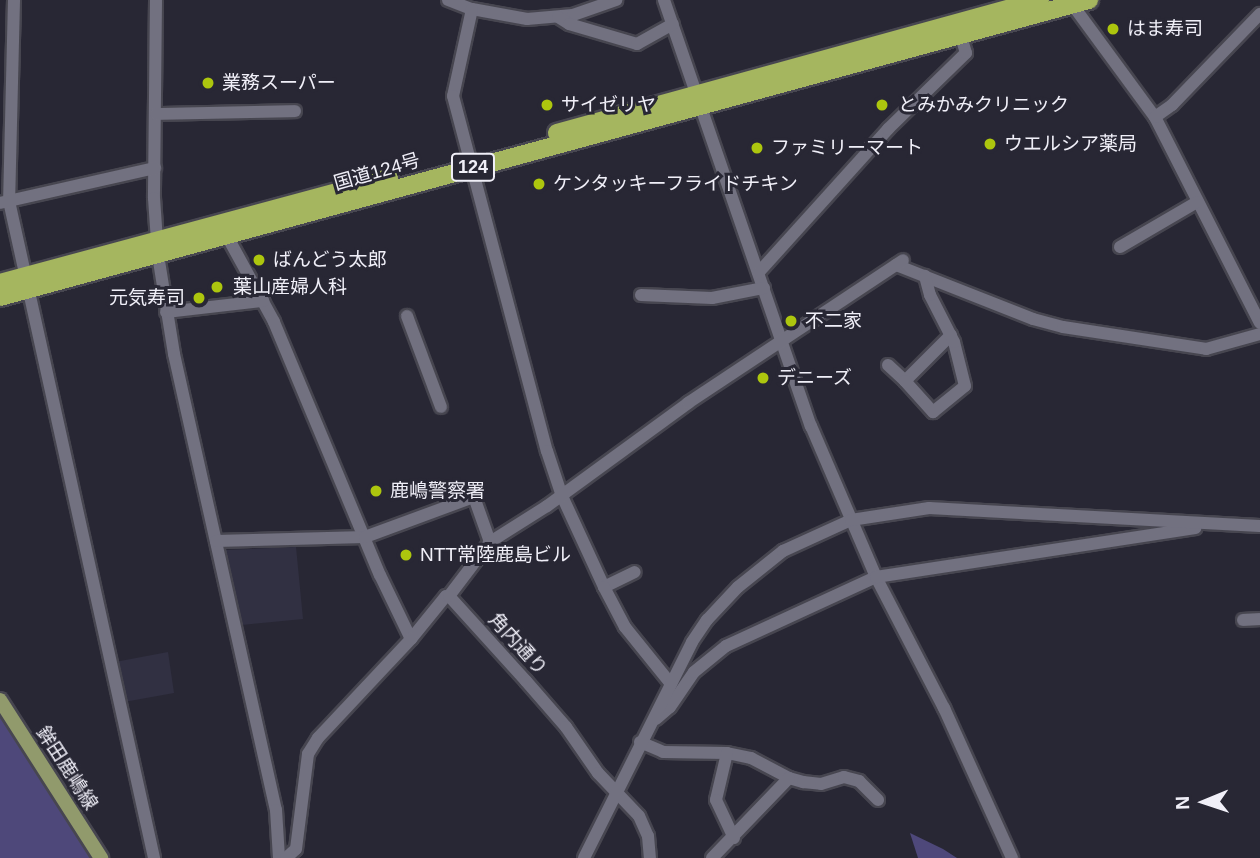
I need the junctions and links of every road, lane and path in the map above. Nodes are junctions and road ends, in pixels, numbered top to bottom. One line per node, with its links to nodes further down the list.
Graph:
1 (14, 0): 19 (street)
2 (156, 0): 15 (street)
3 (448, 0): 8 (street)
4 (616, 0): 10 (street)
5 (664, 0): 11 (street)
6 (1040, 0): 12 (highway, 国道124号 / 124)
7 (1077, 1): 12 (highway, 国道124号 / 124); 16 (street)
8 (472, 9): 10 (street); 17 (street)
9 (1260, 14): 16 (street)
10 (558, 17): 11 (street)
11 (673, 24): 13 (street)
12 (959, 29): 13 (highway, 国道124号 / 124); 24 (street)
13 (700, 99): 17 (highway, 国道124号 / 124); 24 (street)
14 (295, 111): 15 (street)
15 (156, 114): 18 (street)
16 (1155, 117): 20 (street)
17 (470, 162): 21 (highway, 国道124号 / 124); 23 (highway, 国道124号 / 124); 41 (street)
18 (155, 168): 19 (street); 23 (street)
19 (5, 202): 26 (street)
20 (1197, 202): 22 (street); 34 (street)
21 (227, 236): 23 (highway, 国道124号 / 124); 31 (street)
22 (1120, 247)
23 (157, 248): 26 (highway, 国道124号 / 124); 32 (street)
24 (759, 272): 28 (street)
25 (925, 276): 35 (street); 36 (street); 37 (street)
26 (28, 283): 27 (highway, 国道124号 / 124); 30 (highway, 国道124号 / 124); 66 (street)
27 (0, 284)
28 (764, 288): 29 (street); 37 (street)
29 (641, 295)
30 (0, 297)
31 (263, 301): 32 (street); 45 (street)
32 (166, 312): 46 (street)
33 (407, 316): 40 (street)
34 (1260, 323)
35 (1260, 334)
36 (951, 335): 39 (street); 39 (street)
37 (783, 342): 41 (street); 42 (street)
38 (888, 365): 39 (street)
39 (905, 382)
40 (441, 407)
41 (562, 496): 47 (street); 50 (street)
42 (851, 520): 43 (street); 49 (street); 55 (street)
43 (1212, 524): 44 (street); 49 (street)
44 (1260, 526)
45 (365, 537): 46 (street); 47 (street); 54 (street)
46 (216, 541): 67 (street)
47 (490, 542): 51 (street)
48 (635, 572): 50 (street)
49 (876, 578): 57 (street); 70 (street)
50 (604, 587): 55 (street)
51 (449, 596): 54 (street); 61 (street, 角内通り)
52 (1260, 619): 53 (street)
53 (1243, 620)
54 (411, 639): 67 (street)
55 (671, 684): 57 (street)
56 (0, 700): 65 (main road, 鉾田鹿嶋線)
57 (649, 725): 58 (street)
58 (640, 742): 59 (street); 61 (street)
59 (726, 753): 60 (street); 63 (street)
60 (789, 778): 62 (street); 63 (street)
61 (617, 792): 64 (street, 角内通り); 68 (street)
62 (878, 800)
63 (734, 838): 69 (street)
64 (653, 857)
65 (101, 858)
66 (155, 858)
67 (286, 858)
68 (584, 858)
69 (712, 858)
70 (1012, 858)

